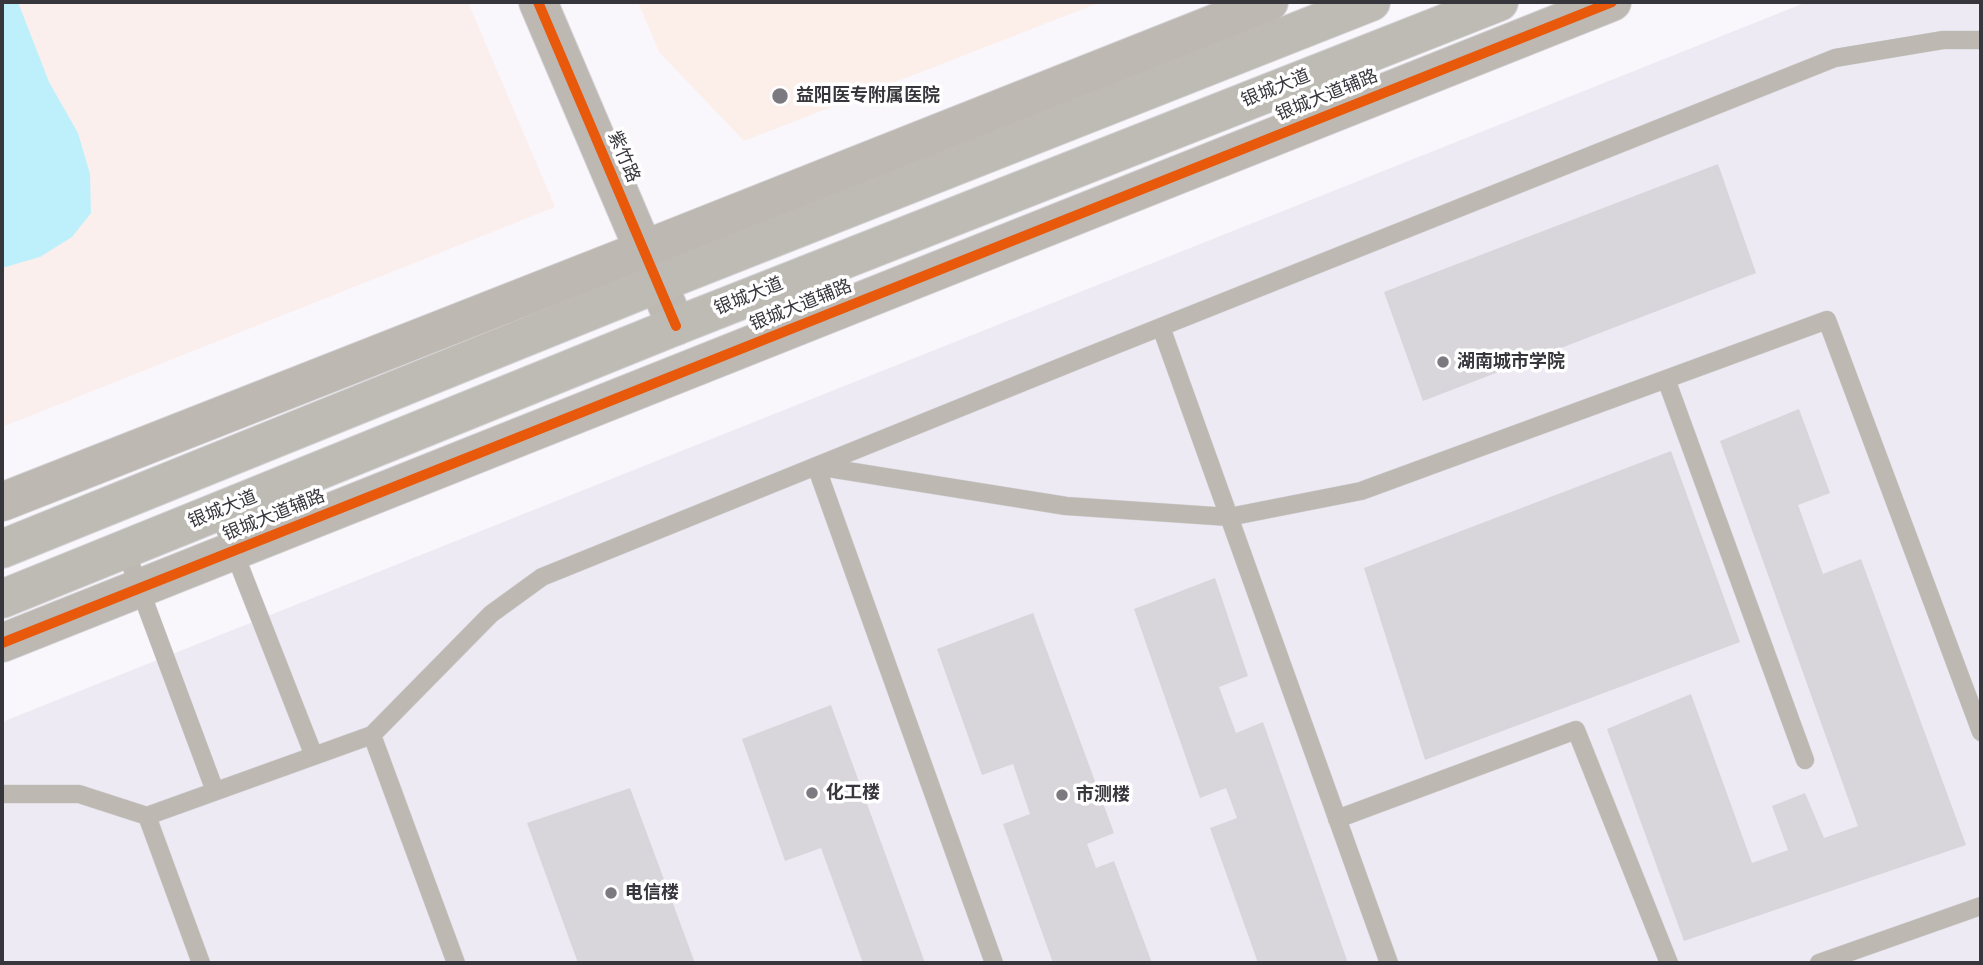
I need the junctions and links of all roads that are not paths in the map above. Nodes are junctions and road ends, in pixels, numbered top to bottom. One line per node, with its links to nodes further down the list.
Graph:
1 (538, 2): 8 (street, 紫竹路)
2 (1269, 2): 8 (street)
3 (1371, 2): 8 (main road)
4 (1499, 2): 6 (main road, 银城大道)
5 (1612, 2): 19 (street, 银城大道辅路)
6 (1446, 11): 9 (main road, 银城大道)
7 (1981, 40): 10 (lane)
8 (650, 267): 9 (street, 紫竹路); 13 (street); 16 (main road)
9 (676, 326): 14 (main road, 银城大道)
10 (1161, 327): 12 (lane); 15 (lane)
11 (1666, 379): 15 (lane); 20 (lane); 23 (lane)
12 (816, 466): 15 (lane); 21 (lane); 31 (lane)
13 (2, 502)
14 (218, 512): 17 (main road, 银城大道); 22 (lane)
15 (1229, 517): 27 (lane)
16 (2, 549)
17 (125, 549): 18 (main road, 银城大道); 24 (lane)
18 (2, 599)
19 (2, 643)
20 (1981, 732)
21 (372, 735): 22 (lane); 30 (lane)
22 (314, 756): 24 (lane)
23 (1805, 760)
24 (215, 791): 26 (lane)
25 (2, 794): 26 (lane)
26 (146, 816): 29 (lane)
27 (1337, 819): 32 (lane); 33 (lane)
28 (1981, 906): 34 (lane)
29 (201, 963)
30 (456, 963)
31 (994, 963)
32 (1389, 963)
33 (1669, 963)
34 (1819, 963)

